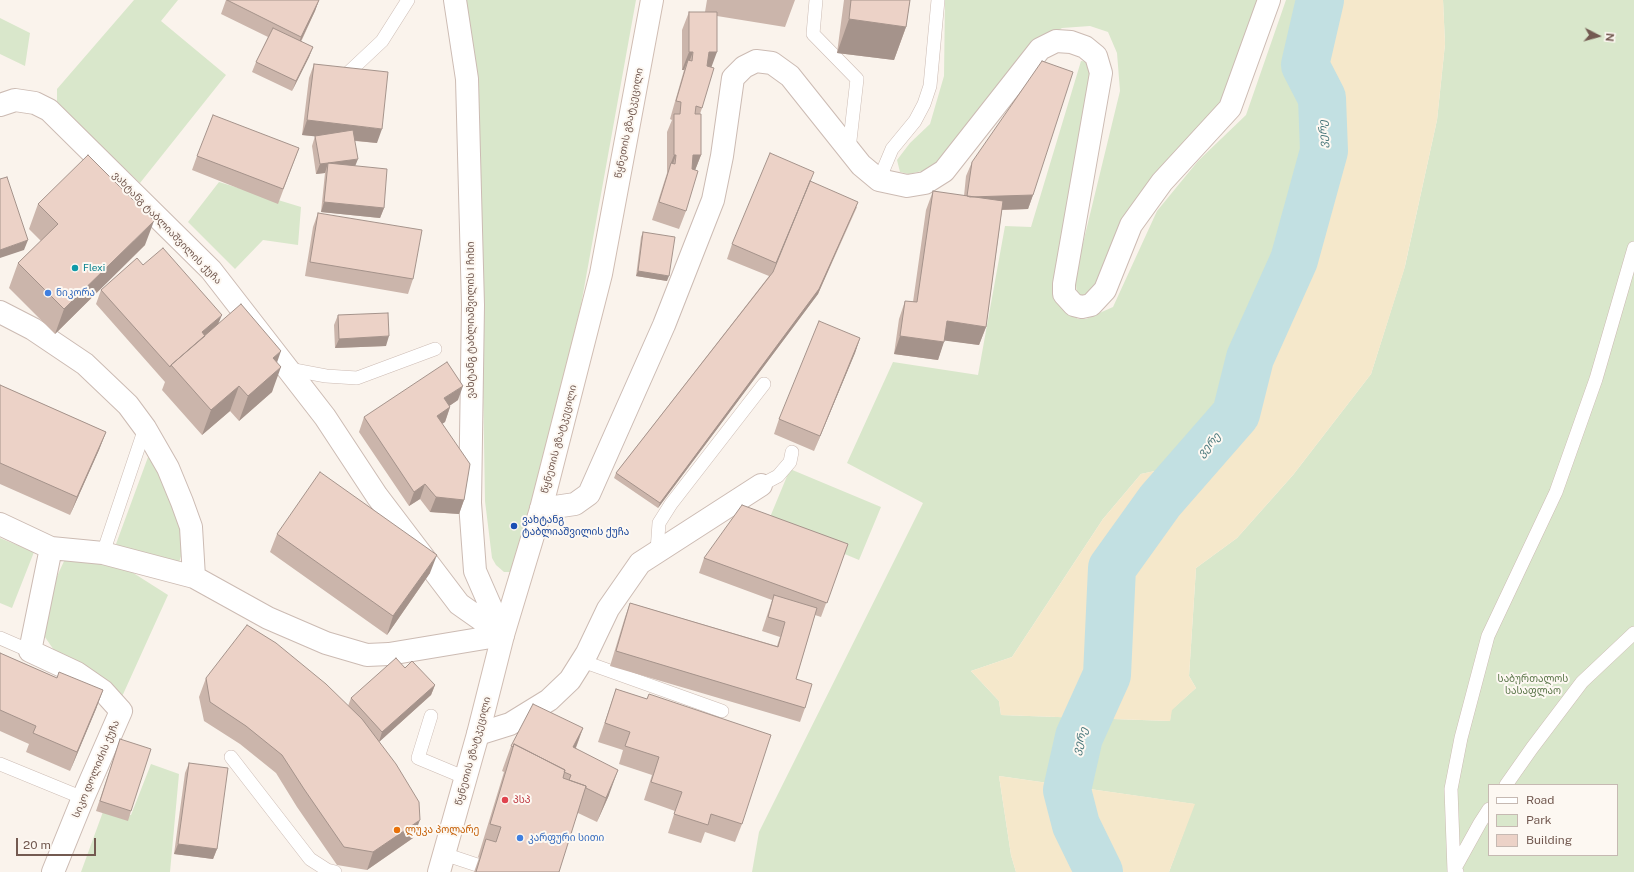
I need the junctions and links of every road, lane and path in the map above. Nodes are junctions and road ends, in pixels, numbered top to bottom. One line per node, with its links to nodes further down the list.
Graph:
1 (408, 0): 7 (lane)
2 (455, 0): 26 (street, ვახტანგ ტაბლიაშვილის I ჩიხი)
3 (652, 0): 19 (street, წყნეთის გზატკეცილი)
4 (816, 0): 9 (lane)
5 (938, 0): 10 (lane)
6 (1269, 0): 10 (street)
7 (349, 72)
8 (0, 105): 14 (street, ვახტანგ ტაბლიაშვილის ქუჩა)
9 (849, 149): 10 (street); 19 (street)
10 (879, 180)
11 (1634, 248): 43 (lane)
12 (0, 312): 16 (street)
13 (435, 349): 14 (lane)
14 (289, 369): 26 (street, ვახტანგ ტაბლიაშვილის ქუჩა)
15 (764, 384): 22 (lane)
16 (145, 428): 23 (lane); 24 (street)
17 (792, 452): 18 (lane)
18 (761, 485): 22 (street)
19 (541, 509): 26 (street, წყნეთის გზატკეცილი)
20 (0, 524): 21 (street)
21 (50, 548): 23 (street); 28 (street)
22 (657, 551): 29 (street)
23 (103, 553): 24 (street)
24 (194, 577): 26 (street)
25 (1634, 634): 36 (lane)
26 (503, 636): 32 (street, წყნეთის გზატკეცილი)
27 (0, 638): 28 (lane)
28 (30, 651): 37 (street, სიკო დოლიძის ქუჩა)
29 (582, 661): 30 (lane); 32 (street)
30 (722, 710)
31 (431, 716): 35 (lane)
32 (478, 734): 35 (street, წყნეთის გზატკეცილი)
33 (231, 757): 42 (lane)
34 (0, 764): 37 (lane)
35 (466, 778): 39 (street, წყნეთის გზატკეცილი)
36 (1507, 784)
37 (83, 798): 41 (street, სიკო დოლიძის ქუჩა)
38 (1488, 811): 43 (lane)
39 (441, 863): 40 (lane)
40 (486, 868)
41 (53, 872)
42 (336, 872)
43 (1455, 872)

